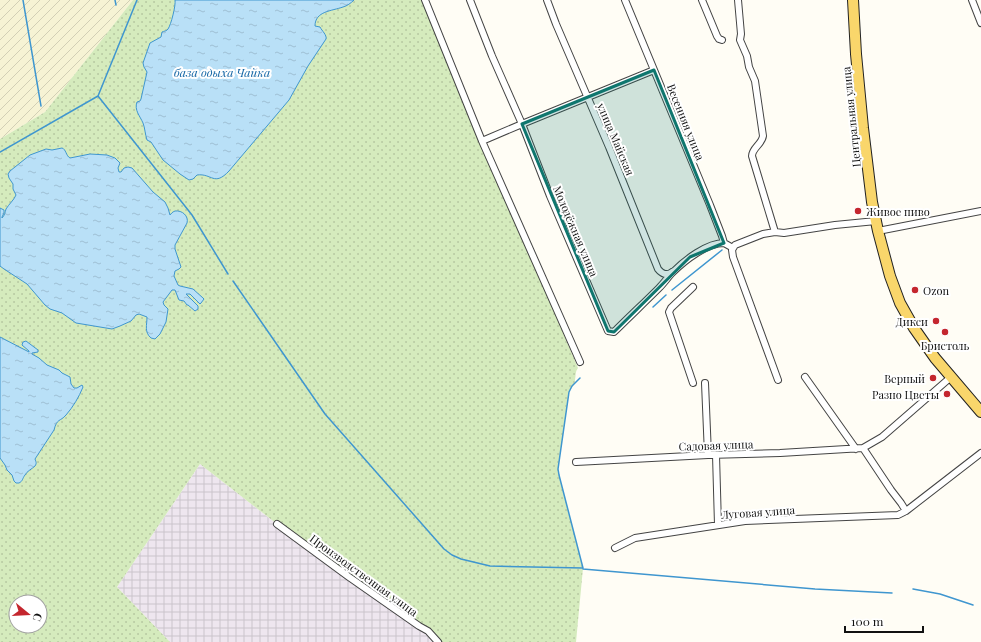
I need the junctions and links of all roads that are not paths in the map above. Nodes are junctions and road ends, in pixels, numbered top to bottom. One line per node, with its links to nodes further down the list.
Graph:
1 (425, 0): 14 (street)
2 (470, 0): 13 (street, Молодёжная улица)
3 (547, 0): 12 (street, улица Майская)
4 (624, 0): 11 (street, Весенняя улица)
5 (702, 0): 10 (street)
6 (738, 0): 17 (street)
7 (853, 0): 16 (main road, Центральная улица)
8 (972, 0): 9 (street)
9 (981, 23)
10 (722, 40)
11 (654, 70): 12 (street); 18 (street, Весенняя улица)
12 (588, 97): 13 (street); 20 (street, улица Майская)
13 (522, 124): 14 (street); 20 (street, Молодёжная улица)
14 (482, 141): 22 (street)
15 (981, 211): 16 (street)
16 (877, 226): 17 (street); 24 (main road, Центральная улица)
17 (775, 232): 19 (street)
18 (724, 243): 19 (street); 20 (street, Молодёжная улица)
19 (733, 248): 25 (street)
20 (674, 271)
21 (693, 287): 26 (street)
22 (580, 362)
23 (805, 377): 30 (street)
24 (951, 377): 28 (main road, Центральная улица); 29 (street)
25 (778, 380)
26 (693, 383)
27 (705, 383): 32 (street)
28 (981, 412)
29 (863, 448): 30 (street, Садовая улица); 35 (street)
30 (856, 449): 33 (street, Садовая улица)
31 (981, 453): 35 (street)
32 (708, 455): 33 (street, Садовая улица); 34 (street, Садовая улица)
33 (716, 455): 37 (street)
34 (576, 462)
35 (906, 511): 37 (street, Луговая улица)
36 (277, 524): 39 (street, Производственная улица)
37 (718, 525): 38 (street, Луговая улица)
38 (615, 548)
39 (438, 642)

